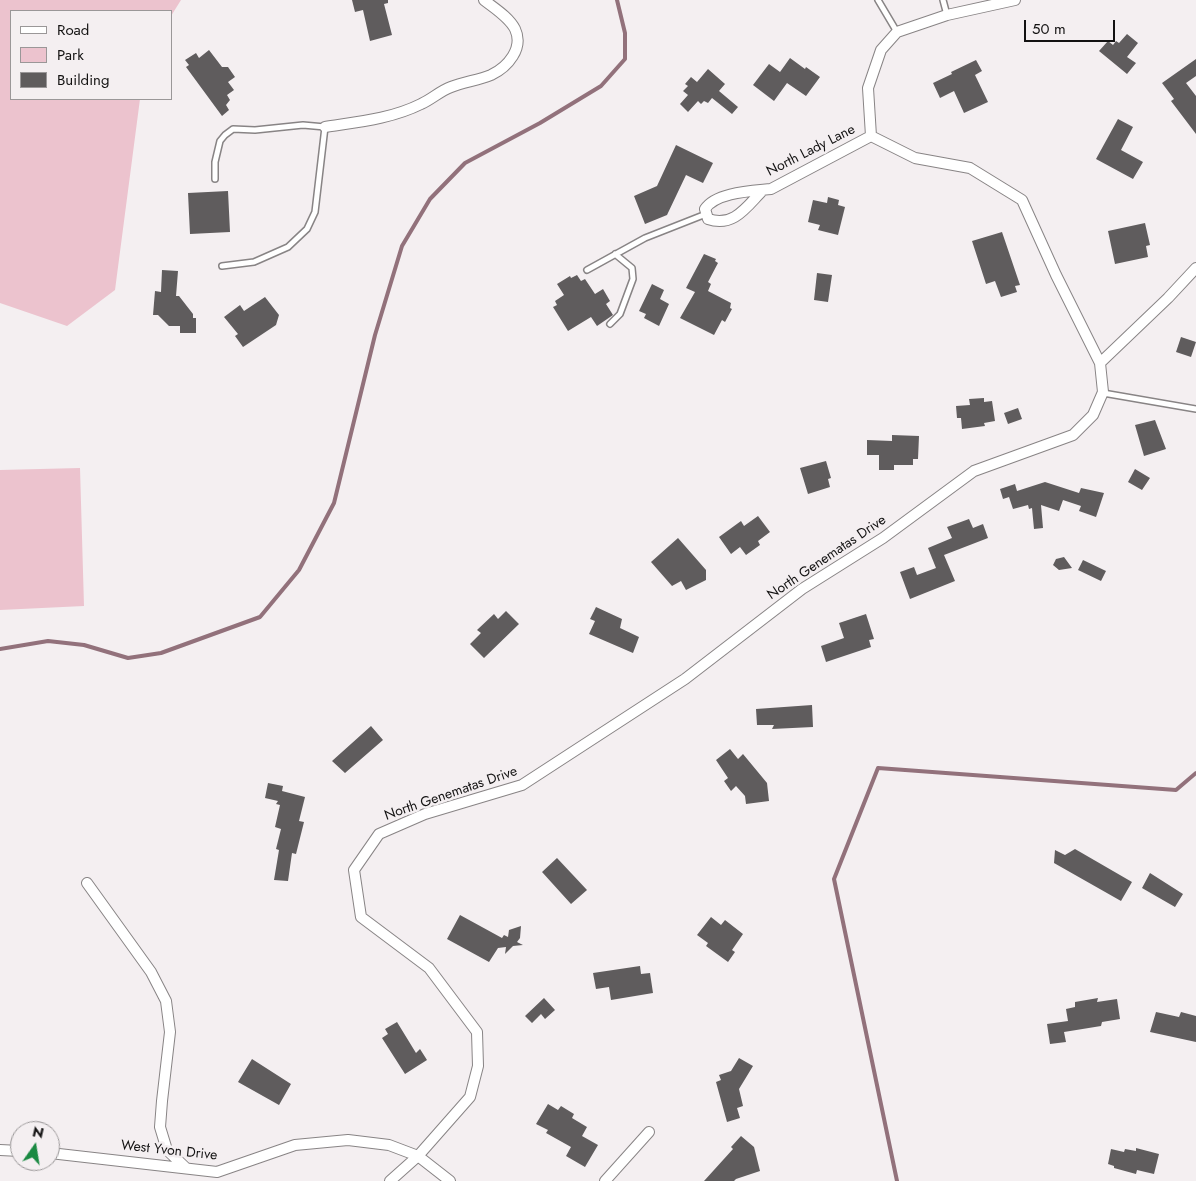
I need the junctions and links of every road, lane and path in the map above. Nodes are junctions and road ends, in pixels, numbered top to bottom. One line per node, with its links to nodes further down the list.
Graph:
1 (484, 0): 7 (street)
2 (878, 0): 6 (lane)
3 (943, 0): 5 (lane)
4 (1015, 0): 5 (street)
5 (947, 15): 6 (street)
6 (897, 32): 8 (street)
7 (325, 127): 9 (lane); 13 (lane)
8 (871, 136): 10 (street, North Lady Lane); 17 (street, North Genematas Drive)
9 (215, 179)
10 (763, 190): 11 (street, North Lady Lane); 11 (street, North Lady Lane)
11 (707, 213): 12 (lane)
12 (615, 254): 15 (lane); 16 (lane)
13 (222, 266)
14 (1196, 268): 17 (street)
15 (587, 270)
16 (610, 324)
17 (1100, 363): 18 (street, North Genematas Drive)
18 (1102, 392): 19 (lane); 23 (street, North Genematas Drive)
19 (1196, 409)
20 (87, 883): 24 (street)
21 (649, 1132): 27 (street)
22 (60, 1154): 24 (street, West Yvon Drive)
23 (418, 1156): 24 (street, West Yvon Drive); 25 (street, North Genematas Drive); 26 (street, West Yvon Drive)
24 (186, 1168)
25 (390, 1181)
26 (450, 1181)
27 (605, 1181)

